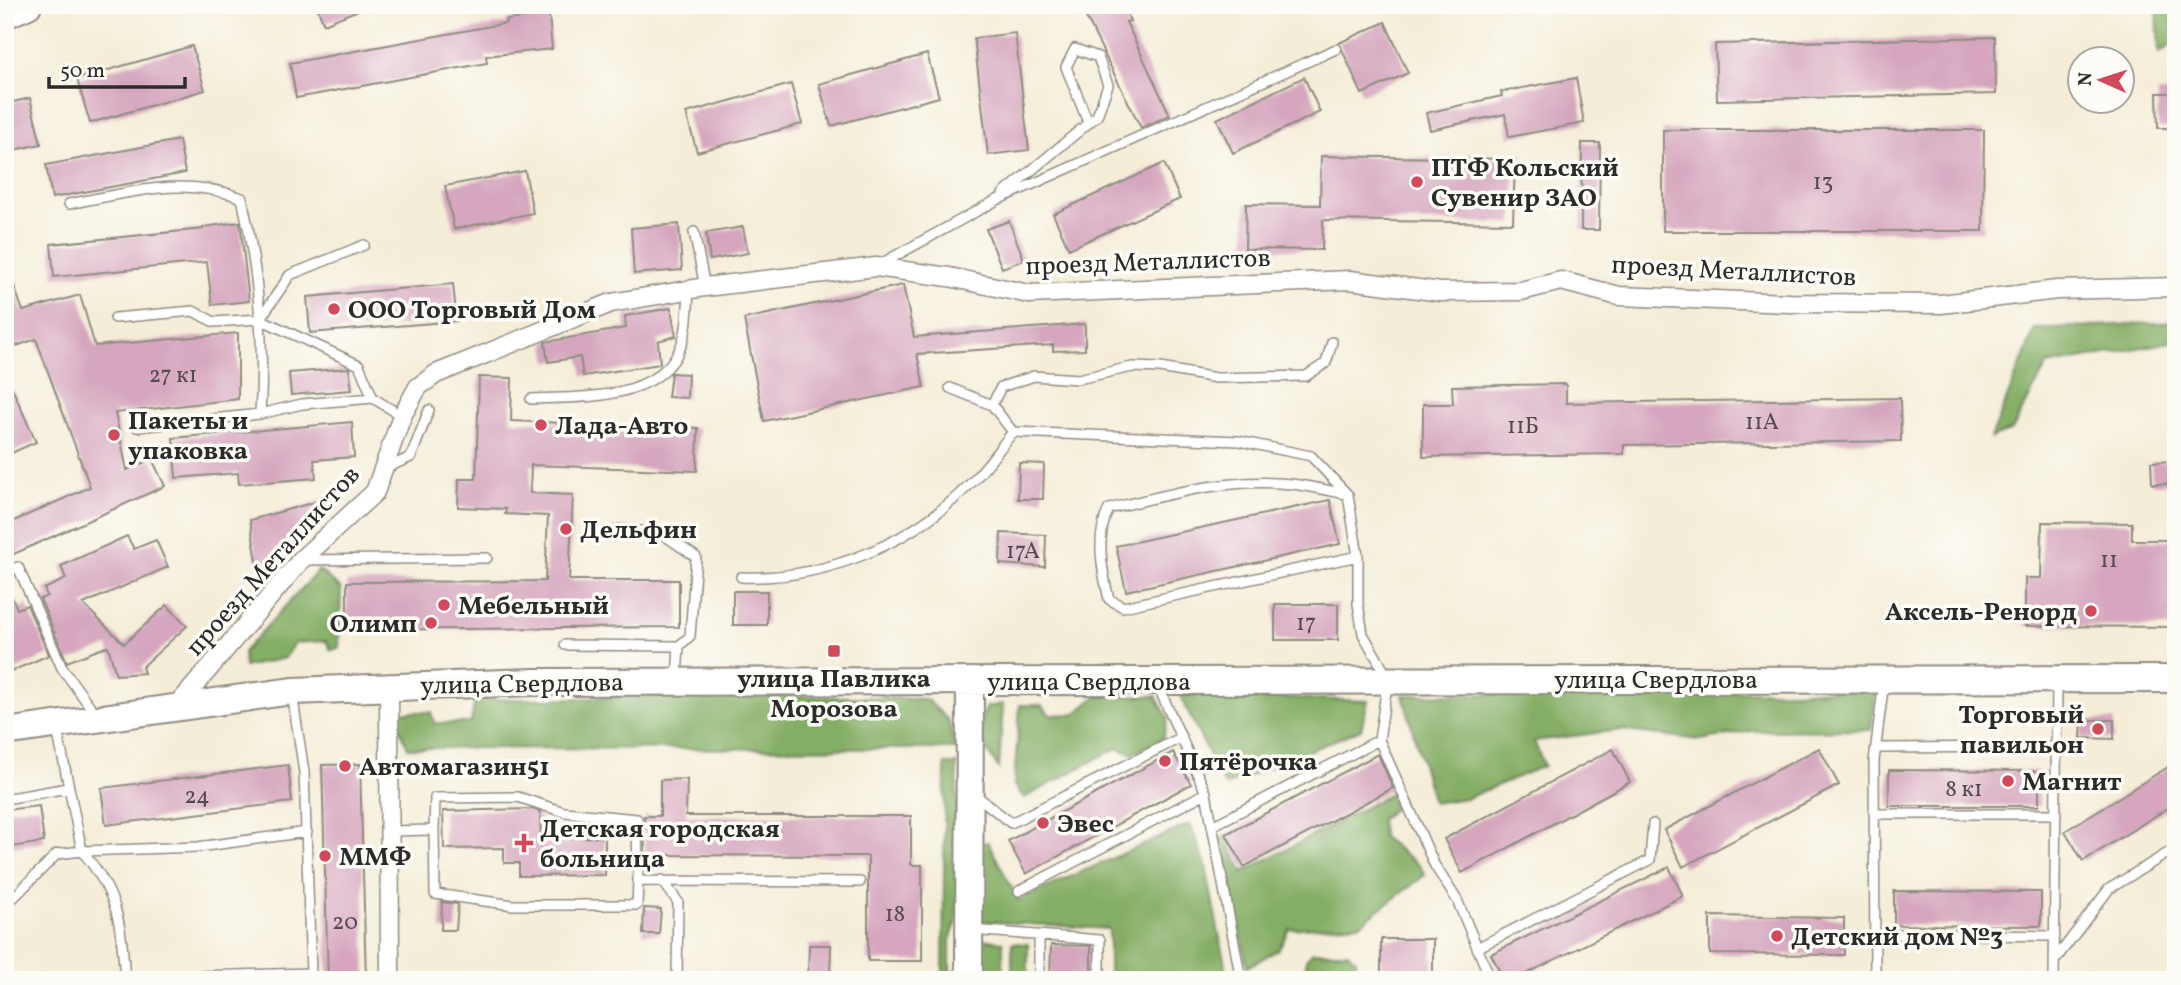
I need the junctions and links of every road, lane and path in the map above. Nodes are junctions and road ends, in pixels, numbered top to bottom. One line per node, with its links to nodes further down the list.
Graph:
1 (28, 5): 2 (street)
2 (5, 15)
3 (1336, 50): 5 (lane)
4 (1088, 122): 4 (lane); 5 (lane)
5 (997, 200): 9 (lane)
6 (69, 204): 13 (lane)
7 (694, 232): 11 (lane)
8 (363, 244): 13 (lane)
9 (876, 267): 10 (street, проезд Металлистов); 11 (street, проезд Металлистов)
10 (2176, 287)
11 (697, 289): 17 (lane); 21 (street, проезд Металлистов)
12 (116, 318): 13 (lane)
13 (260, 319): 16 (lane); 20 (lane)
14 (1332, 342): 18 (lane)
15 (950, 388): 18 (lane)
16 (373, 398): 20 (lane); 21 (lane)
17 (531, 399)
18 (992, 405): 23 (lane)
19 (429, 410): 24 (lane)
20 (260, 414): 22 (lane)
21 (402, 416): 24 (street, проезд Металлистов)
22 (137, 428)
23 (1013, 432): 25 (lane); 31 (lane)
24 (386, 468): 29 (street, проезд Металлистов)
25 (1348, 495): 27 (lane); 27 (lane)
26 (619, 529): 33 (lane)
27 (1358, 556): 34 (lane)
28 (487, 558): 29 (lane)
29 (302, 560): 43 (street, проезд Металлистов)
30 (5, 572): 44 (lane)
31 (741, 577)
32 (565, 645): 33 (lane)
33 (679, 646): 38 (lane)
34 (1388, 678): 36 (street, улица Свердлова); 40 (street, улица Свердлова); 48 (lane)
35 (2176, 679): 37 (street, улица Свердлова)
36 (1884, 680): 37 (street, улица Свердлова); 50 (lane)
37 (2057, 680): 49 (lane)
38 (677, 681): 39 (street, улица Свердлова); 41 (street, улица Свердлова)
39 (970, 681): 40 (street, улица Свердлова); 52 (street)
40 (1155, 681): 47 (lane)
41 (389, 685): 42 (street, улица Свердлова); 60 (street)
42 (292, 691): 43 (street, улица Свердлова); 61 (lane)
43 (178, 705): 44 (street, улица Свердлова)
44 (98, 717): 45 (street, улица Свердлова)
45 (56, 723): 46 (street, улица Свердлова); 51 (lane)
46 (5, 732)
47 (1182, 737): 52 (lane); 53 (lane)
48 (1379, 740): 58 (lane); 73 (lane)
49 (2057, 747): 50 (lane); 56 (lane)
50 (1876, 748): 55 (lane)
51 (68, 788): 54 (lane); 63 (lane)
52 (969, 790): 69 (street)
53 (1206, 793): 58 (lane); 67 (lane)
54 (5, 799)
55 (1874, 814): 56 (lane); 70 (lane)
56 (2056, 814): 71 (lane)
57 (1653, 824): 73 (lane)
58 (1212, 826): 81 (lane)
59 (434, 830): 60 (lane); 65 (lane); 65 (lane)
60 (390, 831): 76 (street)
61 (307, 832): 63 (lane); 75 (lane)
62 (2176, 848): 74 (lane)
63 (82, 851): 68 (lane); 75 (lane)
64 (662, 880): 65 (lane); 66 (lane); 77 (lane)
65 (638, 881)
66 (860, 882)
67 (1019, 891)
68 (5, 906)
69 (969, 930): 72 (lane); 78 (street)
70 (1875, 934): 71 (lane); 83 (lane)
71 (2055, 936): 74 (lane)
72 (1039, 937): 79 (lane); 80 (lane)
73 (1478, 948): 82 (lane)
74 (2054, 962): 84 (lane)
75 (125, 979)
76 (390, 980)
77 (677, 980)
78 (969, 980)
79 (1040, 980)
80 (1100, 980)
81 (1241, 980)
82 (1491, 980)
83 (1875, 980)
84 (2054, 980)

